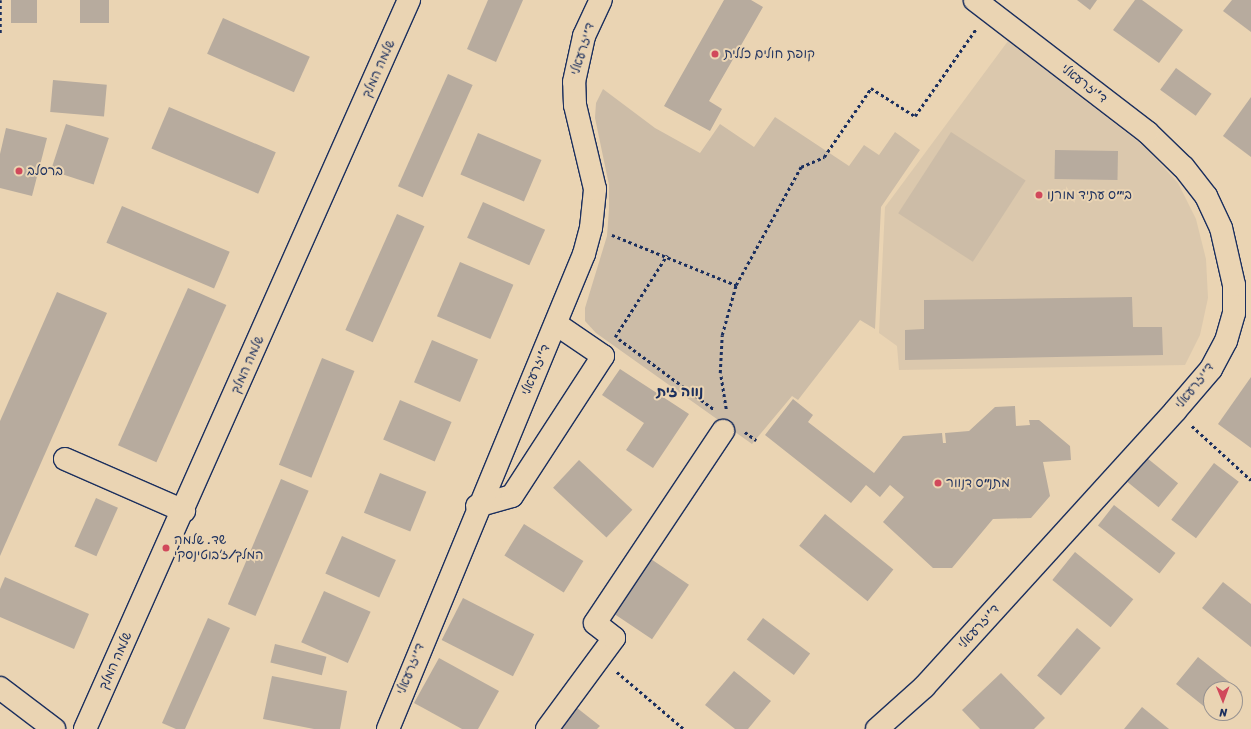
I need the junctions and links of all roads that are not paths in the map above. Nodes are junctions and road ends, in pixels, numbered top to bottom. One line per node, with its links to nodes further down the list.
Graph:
1 (410, 0): 8 (street, שלמה המלך)
2 (601, 0): 4 (street, ד'יזרעאלי)
3 (987, 3): 14 (street, ד'יזרעאלי)
4 (556, 324): 7 (street, ד'יזרעאלי); 7 (street)
5 (728, 422): 13 (street)
6 (65, 459): 8 (street)
7 (477, 506): 12 (street, ד'יזרעאלי)
8 (184, 511): 11 (street, שלמה המלך)
9 (0, 688): 10 (street)
10 (54, 729)
11 (85, 729)
12 (388, 729)
13 (547, 729)
14 (877, 729)

